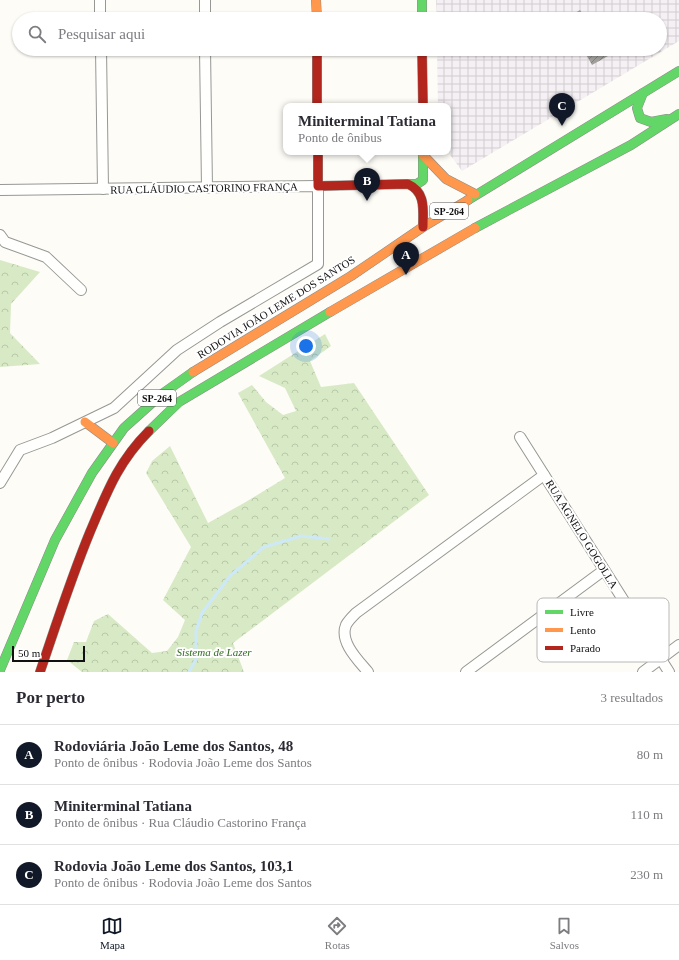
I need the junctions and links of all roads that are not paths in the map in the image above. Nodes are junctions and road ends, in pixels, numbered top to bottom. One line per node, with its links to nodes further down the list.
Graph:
1 (100, 0): 5 (street)
2 (205, 0): 6 (street)
3 (316, 0): 7 (main road)
4 (422, 0): 8 (main road)
5 (100, 12)
6 (205, 12)
7 (317, 12)
8 (422, 12)
9 (101, 56): 24 (street)
10 (206, 56): 23 (street)
11 (317, 56): 15 (main road)
12 (422, 56): 16 (main road)
13 (679, 71): 14 (main road, RODOVIA JOÃO LEME DOS SANTOS / SP-264)
14 (643, 93): 17 (main road); 26 (main road, RODOVIA JOÃO LEME DOS SANTOS / SP-264)
15 (317, 103)
16 (423, 103)
17 (677, 115): 44 (main road, SP-264)
18 (318, 155): 22 (main road)
19 (423, 155): 21 (main road, RUA CLÁUDIO CASTORINO FRANÇA)
20 (424, 155): 26 (main road)
21 (408, 184): 22 (main road, RUA CLÁUDIO CASTORINO FRANÇA); 27 (main road)
22 (318, 186): 23 (street, RUA CLÁUDIO CASTORINO FRANÇA); 30 (street)
23 (207, 188): 24 (street, RUA CLÁUDIO CASTORINO FRANÇA)
24 (103, 189): 25 (street, RUA CLÁUDIO CASTORINO FRANÇA)
25 (0, 190)
26 (475, 194): 27 (main road, RODOVIA JOÃO LEME DOS SANTOS / SP-264)
27 (423, 227): 32 (main road, RODOVIA JOÃO LEME DOS SANTOS / SP-264)
28 (0, 235): 29 (street)
29 (81, 290)
30 (85, 422): 32 (main road); 34 (street)
31 (520, 437): 33 (street, RUA AGNELO GOGOLLA)
32 (113, 443): 43 (main road, RODOVIA JOÃO LEME DOS SANTOS / SP-264)
33 (544, 475): 35 (street, RUA AGNELO GOGOLLA); 45 (street)
34 (0, 483)
35 (604, 570): 36 (street); 37 (street, RUA AGNELO GOGOLLA)
36 (566, 598)
37 (622, 598)
38 (537, 620): 46 (street)
39 (679, 645): 40 (street)
40 (669, 653)
41 (657, 662): 47 (street)
42 (663, 662): 48 (street, RUA AGNELO GOGOLLA)
43 (0, 670)
44 (40, 672)
45 (368, 672)
46 (466, 672)
47 (643, 672)
48 (669, 672)

